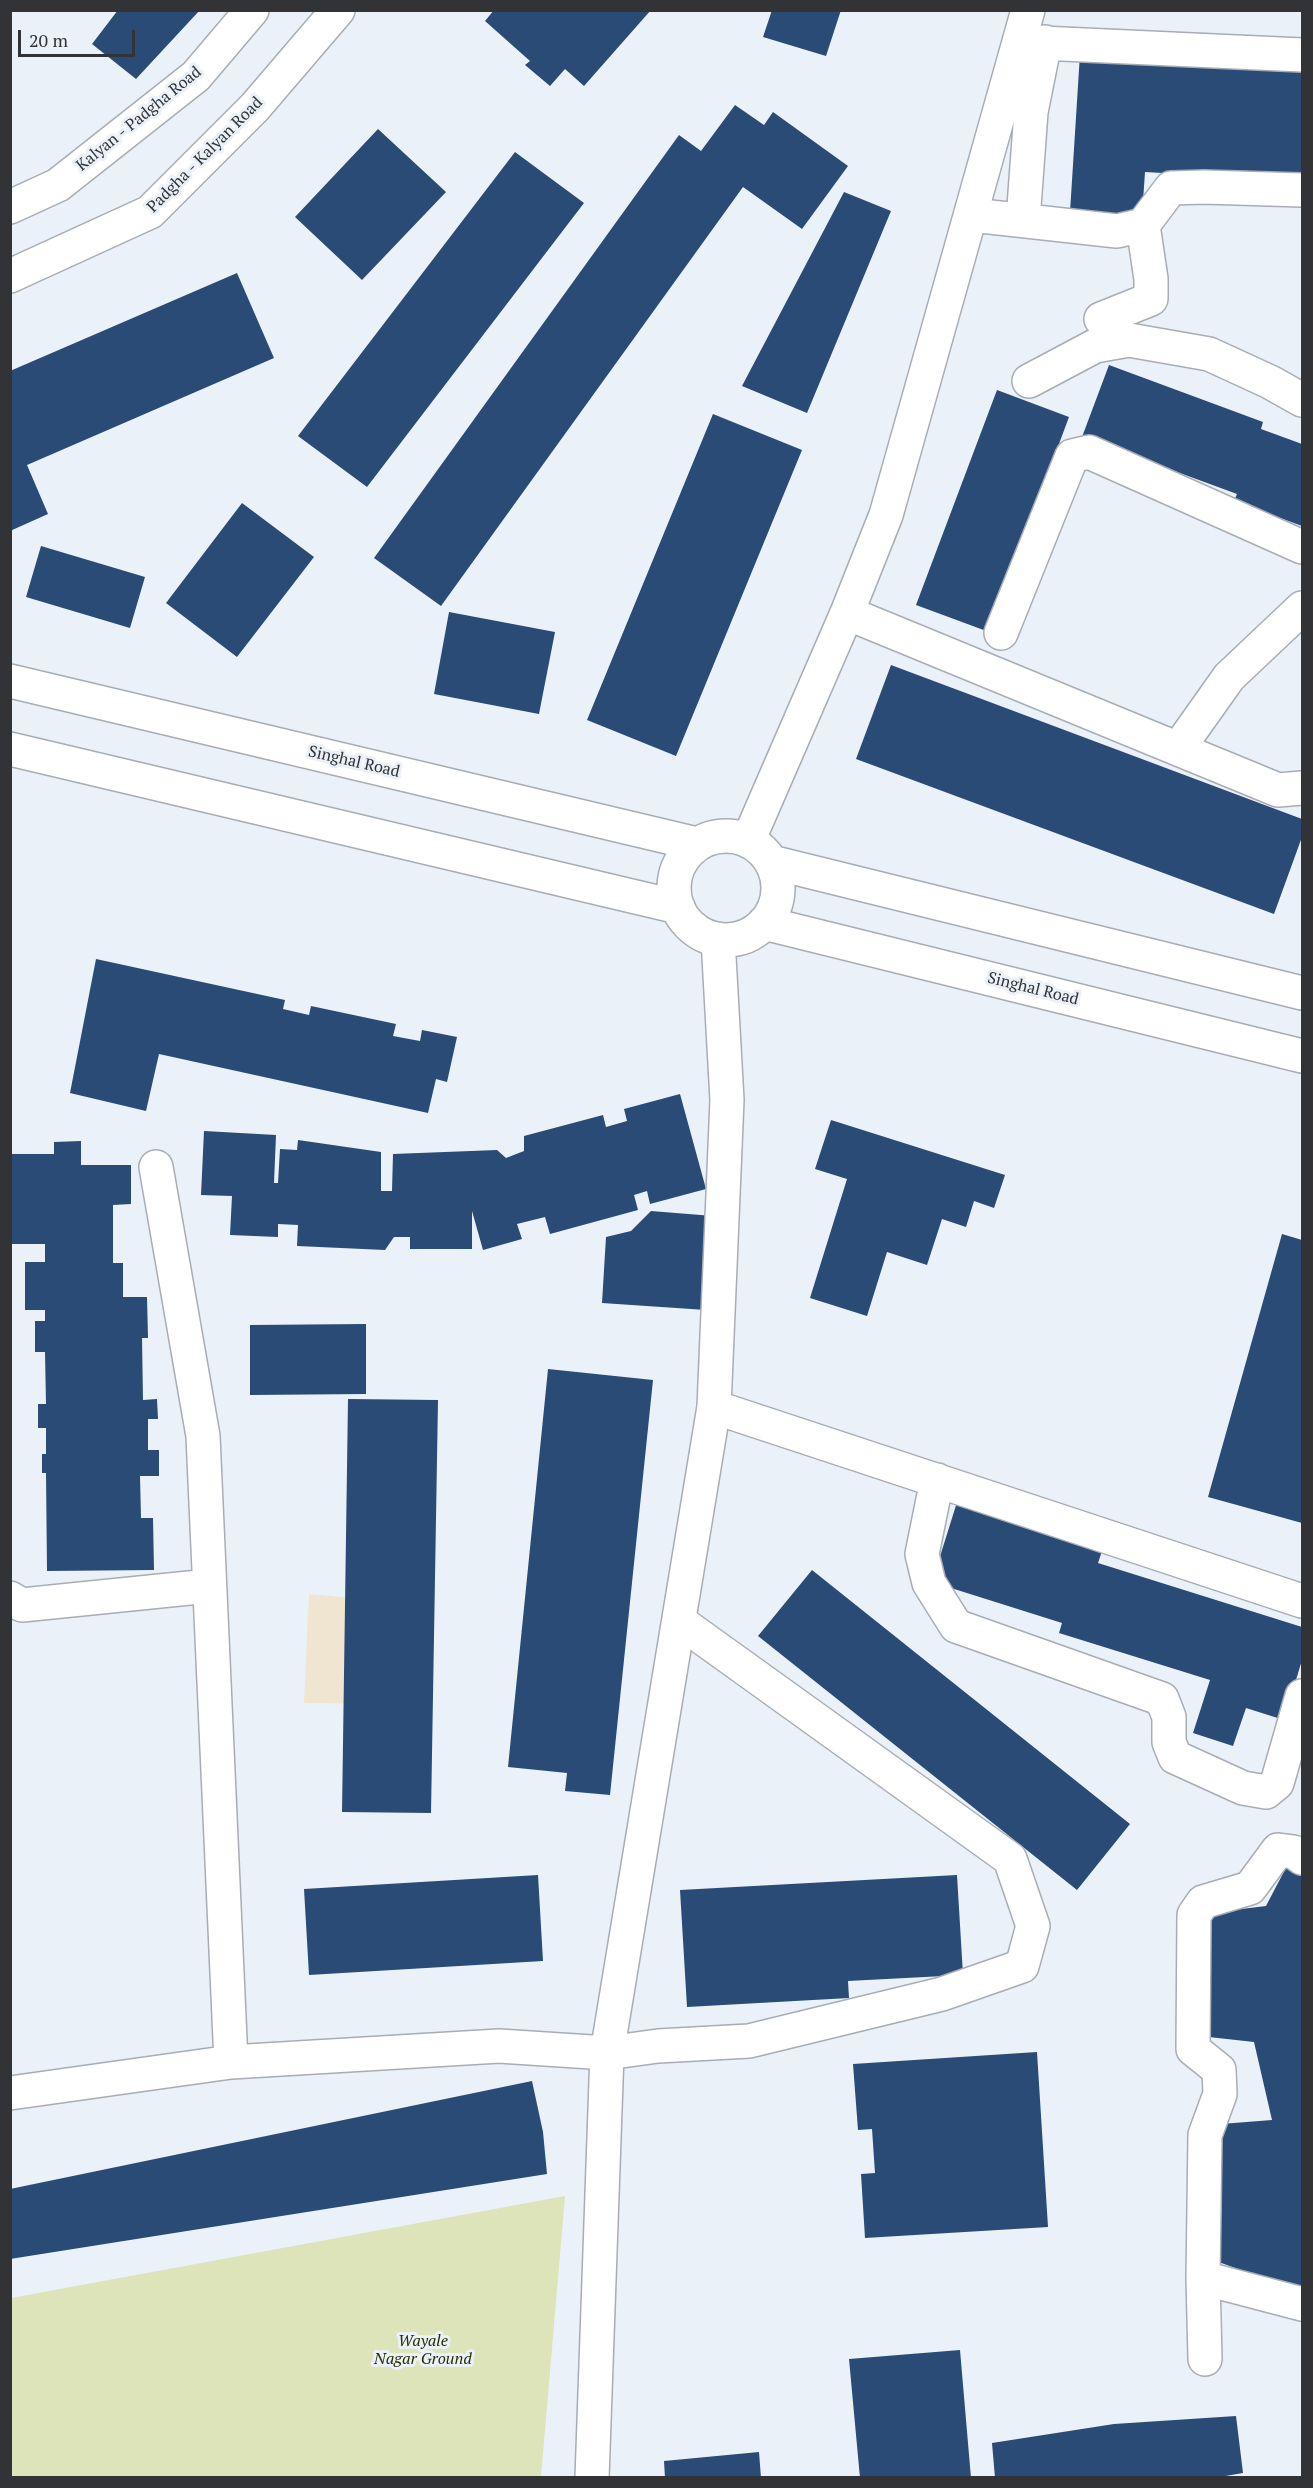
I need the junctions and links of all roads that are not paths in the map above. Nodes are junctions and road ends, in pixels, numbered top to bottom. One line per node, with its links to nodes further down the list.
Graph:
1 (252, 10): 7 (street, Kalyan - Padgha Road)
2 (338, 10): 11 (street, Padgha - Kalyan Road)
3 (1028, 10): 4 (street)
4 (1032, 42): 5 (street); 8 (street); 9 (street)
5 (1302, 55)
6 (1302, 190): 10 (street)
7 (10, 207)
8 (972, 215): 9 (street); 17 (street)
9 (1023, 220): 10 (street)
10 (1143, 225): 12 (street)
11 (10, 276)
12 (1101, 319)
13 (1029, 381): 14 (street)
14 (1302, 400)
15 (1302, 547): 18 (street)
16 (1302, 608): 21 (street)
17 (847, 613): 21 (street); 24 (street)
18 (1001, 633)
19 (10, 681): 23 (street, Singhal Road)
20 (10, 749): 25 (street)
21 (1178, 749): 22 (street)
22 (1302, 788)
23 (697, 844): 24 (street); 25 (street)
24 (760, 852): 26 (street); 28 (street)
25 (678, 907): 27 (street)
26 (764, 923): 27 (street); 29 (street, Singhal Road)
27 (718, 939): 31 (street)
28 (1302, 993)
29 (1302, 1056)
30 (156, 1167): 33 (street)
31 (714, 1407): 32 (street); 36 (street)
32 (937, 1480): 35 (street); 37 (street)
33 (209, 1586): 34 (street); 40 (street)
34 (10, 1598)
35 (1302, 1601)
36 (679, 1621): 39 (street); 39 (street)
37 (1302, 1696)
38 (1302, 1858): 42 (street)
39 (607, 2053): 40 (street); 45 (street)
40 (231, 2062): 41 (street)
41 (10, 2093)
42 (1203, 2278): 43 (street); 44 (street)
43 (1302, 2304)
44 (1205, 2359)
45 (592, 2478)

